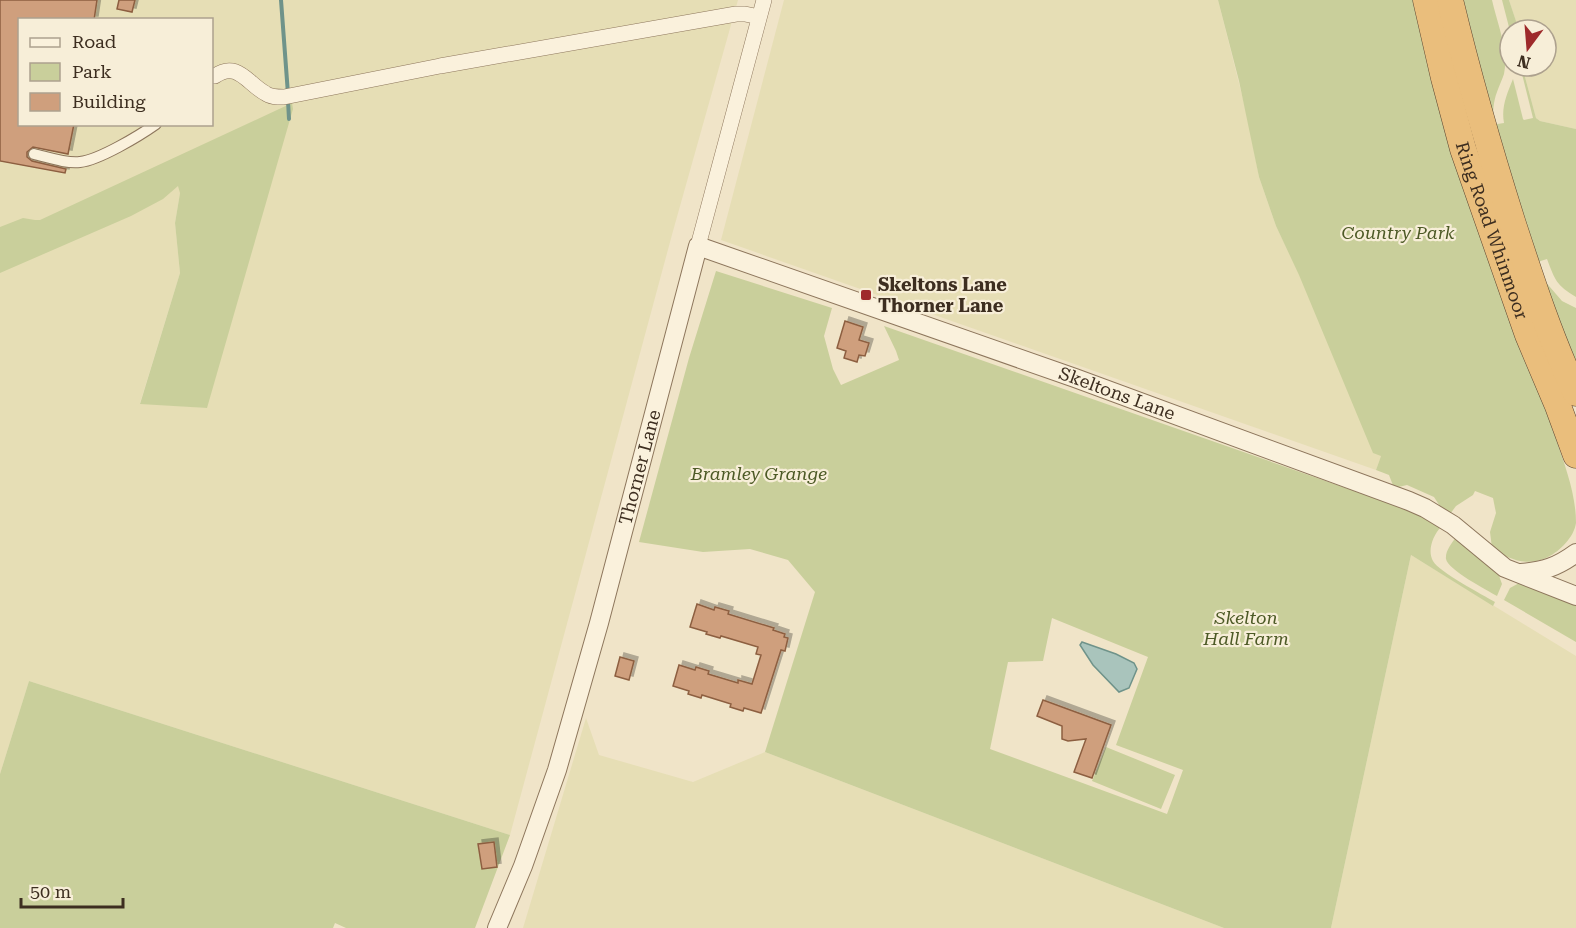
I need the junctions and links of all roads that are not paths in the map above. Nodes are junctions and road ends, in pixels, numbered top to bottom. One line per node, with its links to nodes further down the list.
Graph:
1 (764, 0): 4 (street, Thorner Lane)
2 (1426, 0): 9 (highway, Ring Road Whinmoor)
3 (1450, 0): 9 (highway, Ring Road Whinmoor)
4 (759, 17): 6 (street); 11 (street, Thorner Lane)
5 (218, 58): 6 (street)
6 (231, 71): 7 (street)
7 (215, 76)
8 (153, 126): 10 (street)
9 (1475, 145): 12 (highway, Ring Road Whinmoor)
10 (34, 154)
11 (698, 246): 16 (street, Skeltons Lane); 18 (street, Thorner Lane)
12 (1516, 268): 13 (highway, Ring Road Whinmoor); 14 (highway, Ring Road Whinmoor)
13 (1576, 393)
14 (1576, 456)
15 (1576, 553): 16 (street)
16 (1520, 573): 17 (street, Skeltons Lane)
17 (1576, 596)
18 (497, 928)

